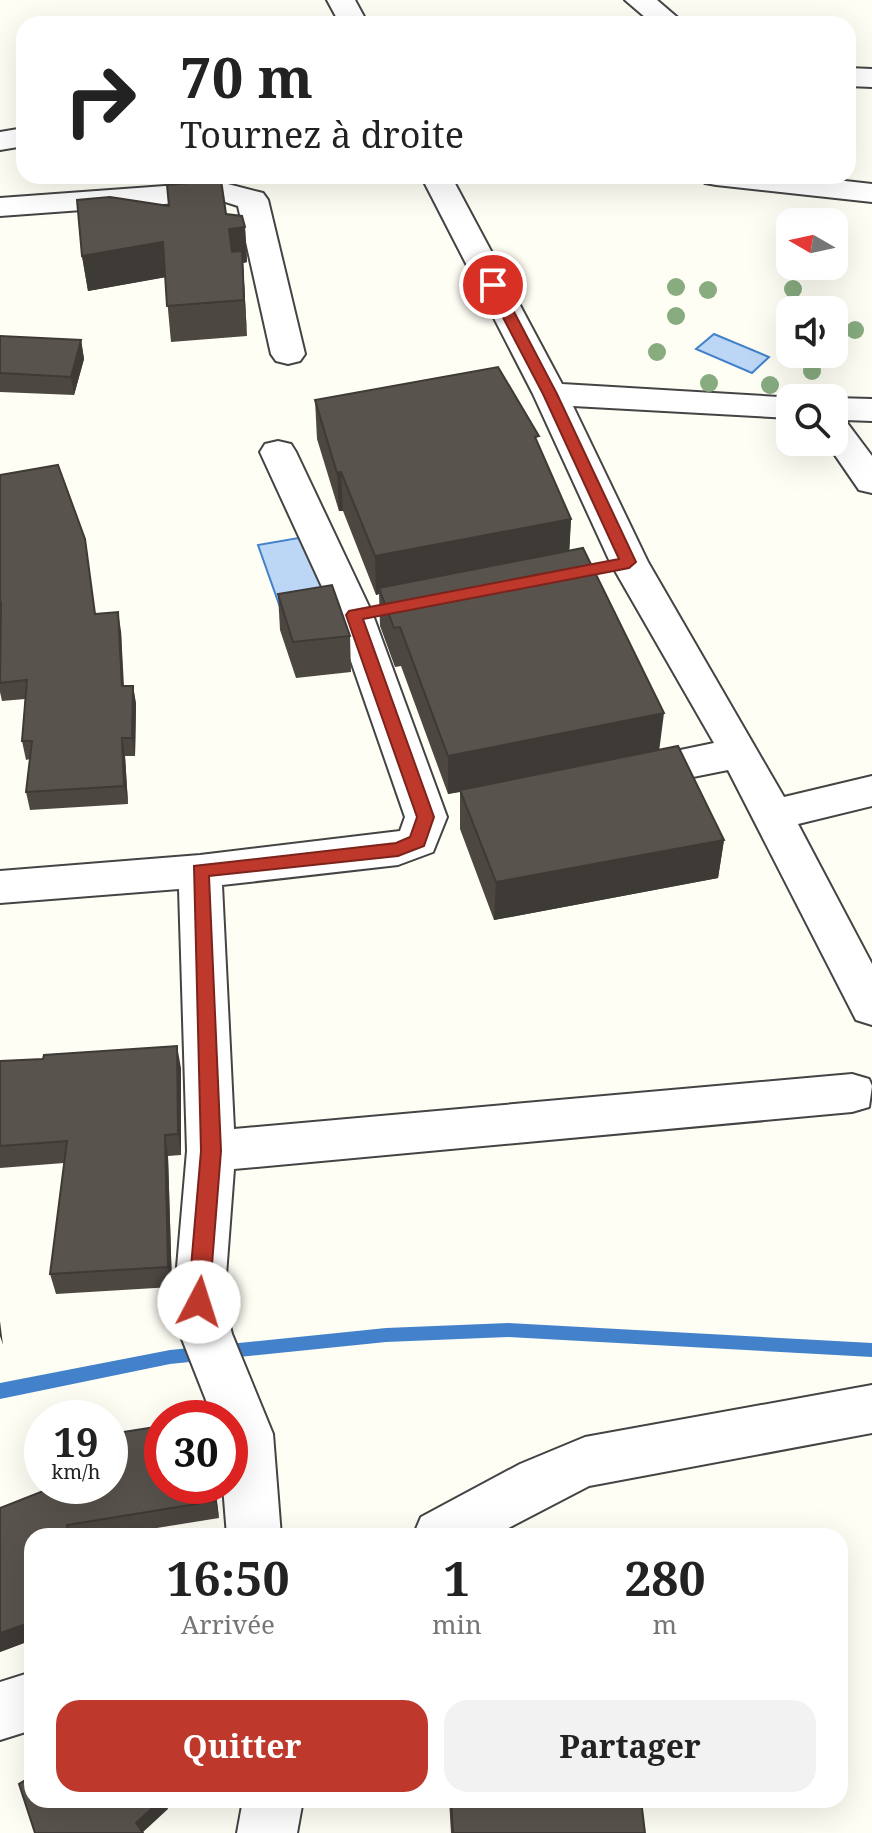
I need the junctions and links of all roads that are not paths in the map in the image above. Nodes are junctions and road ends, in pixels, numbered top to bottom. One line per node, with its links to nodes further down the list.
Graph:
1 (639, 0): 2 (street)
2 (660, 16)
3 (440, 184): 8 (street)
4 (789, 184): 5 (street)
5 (872, 193)
6 (0, 207): 7 (street)
7 (288, 354)
8 (550, 394): 9 (street); 15 (street)
9 (776, 406)
10 (848, 409): 11 (street)
11 (872, 410)
12 (848, 448): 14 (street)
13 (278, 452): 20 (street)
14 (872, 482)
15 (740, 753): 16 (street); 19 (street)
16 (590, 783)
17 (872, 791): 19 (street)
18 (470, 808): 20 (street)
19 (773, 815): 23 (street)
20 (426, 817): 21 (street)
21 (200, 871): 22 (street); 26 (street)
22 (0, 887)
23 (862, 965): 24 (street)
24 (872, 1007)
25 (852, 1093): 26 (street)
26 (211, 1151): 28 (street)
27 (872, 1409): 29 (street)
28 (253, 1528)
29 (455, 1528)
30 (24, 1704): 31 (street)
31 (0, 1711)
32 (272, 1808): 33 (street)
33 (267, 1833)

